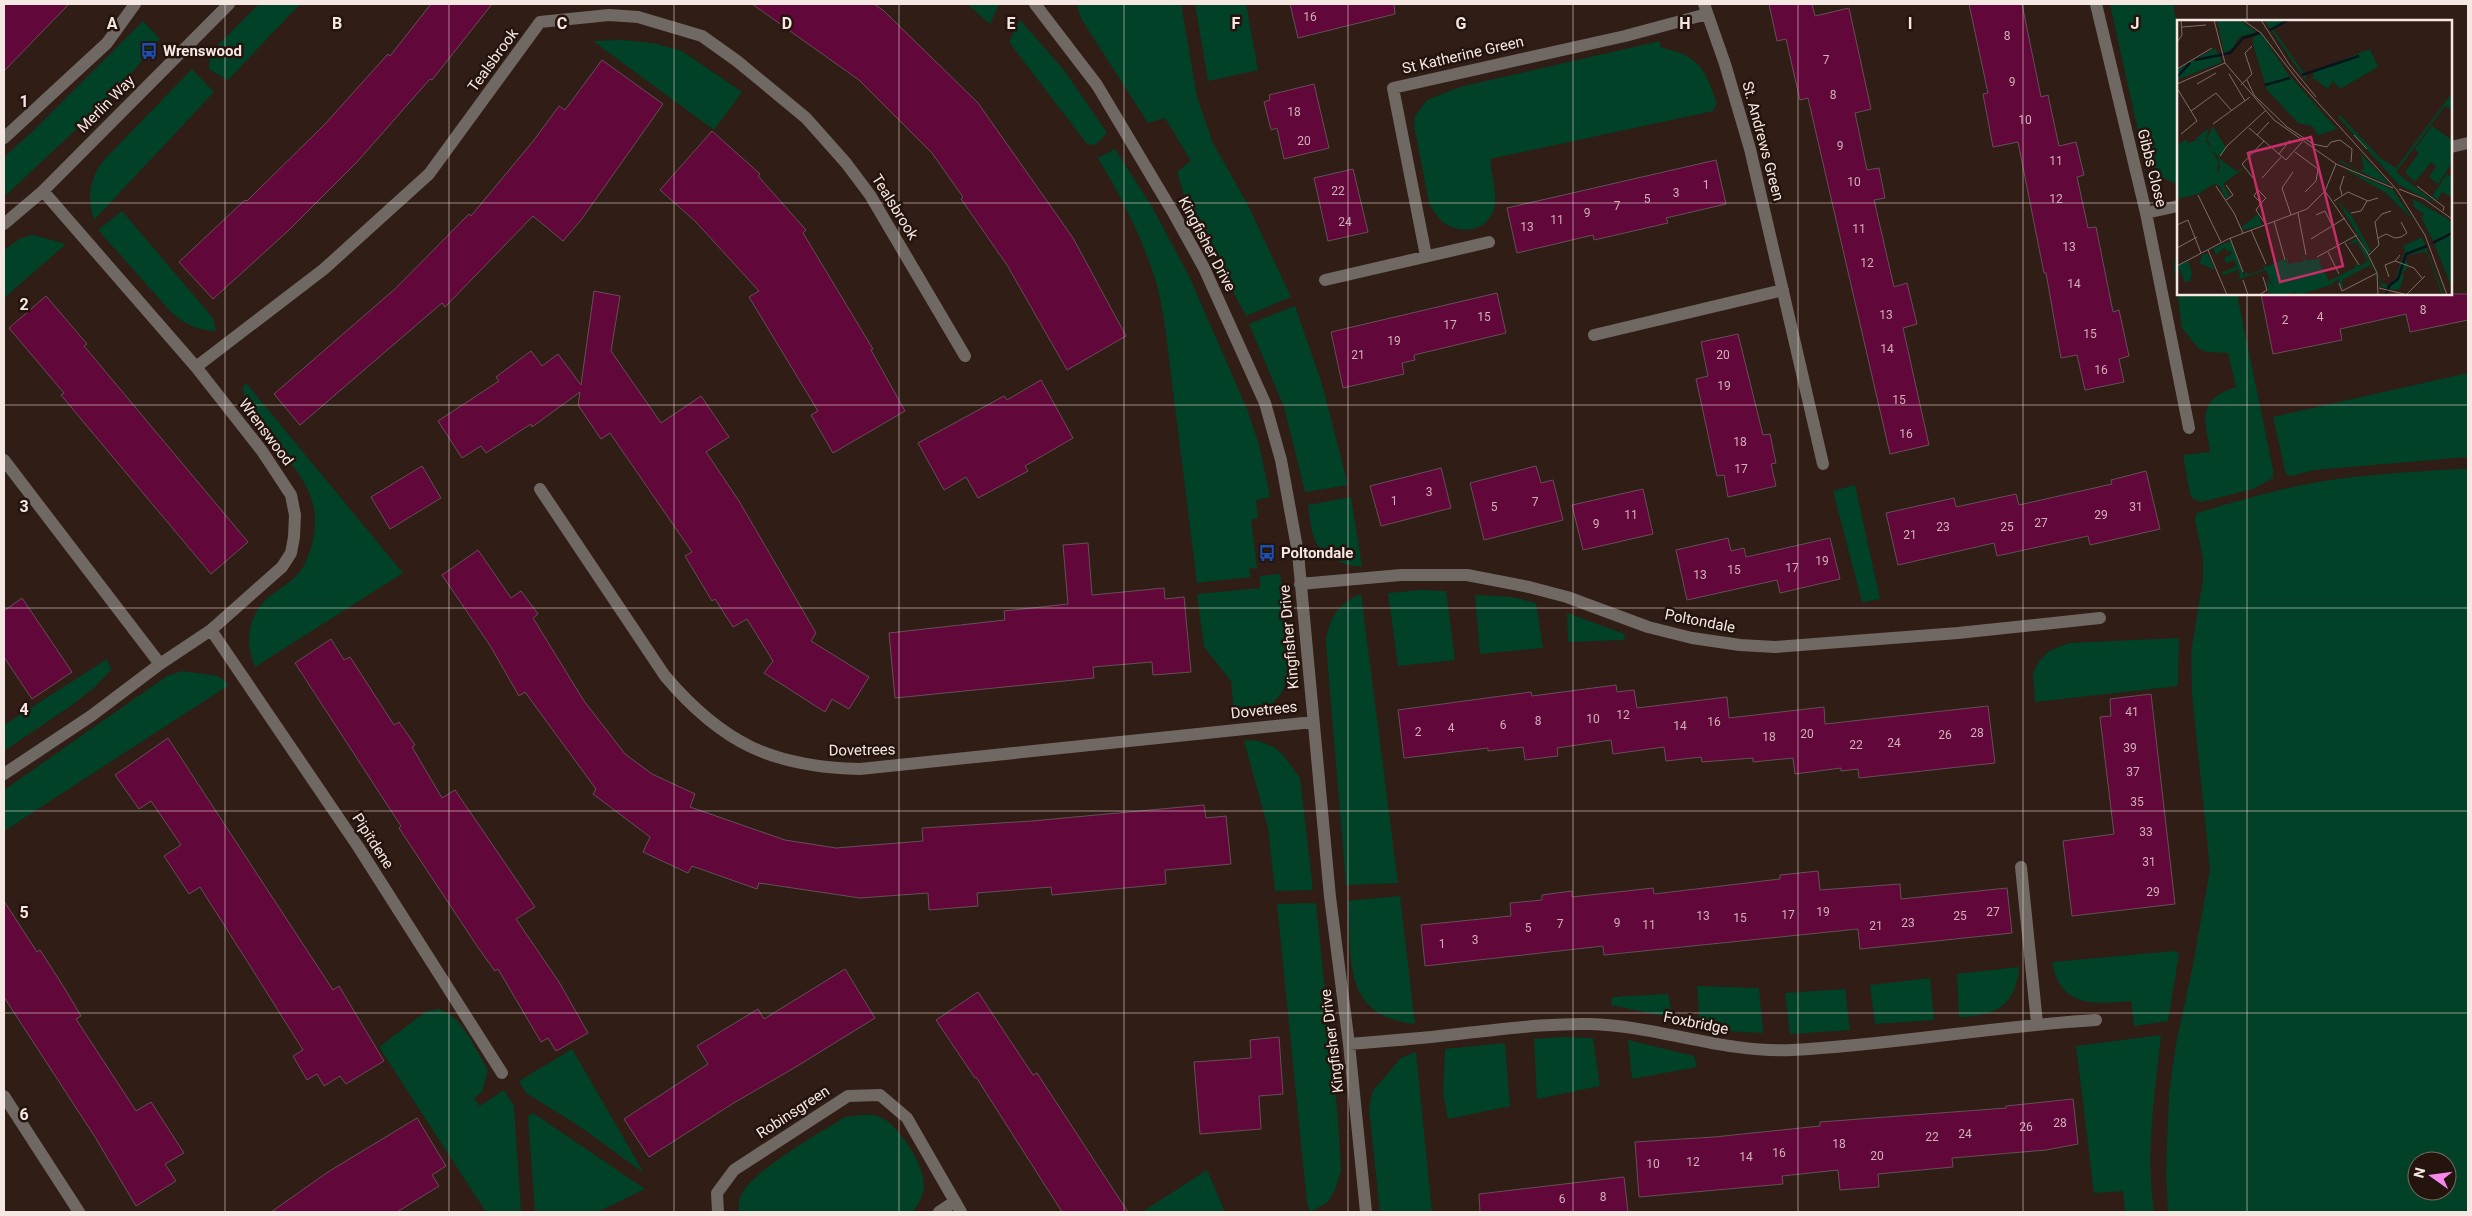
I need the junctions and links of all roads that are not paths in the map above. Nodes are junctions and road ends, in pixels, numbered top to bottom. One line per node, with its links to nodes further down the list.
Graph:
1 (135, 4): 6 (street)
2 (229, 4): 9 (street, Merlin Way)
3 (1035, 4): 24 (street, Kingfisher Drive)
4 (2096, 4): 11 (street, Gibbs Close)
5 (1706, 9): 14 (street, St Katherine Green); 16 (street, St. Andrews Green)
6 (4, 138)
7 (2468, 143): 8 (street)
8 (2452, 147)
9 (43, 191): 12 (street, Merlin Way); 19 (street, Wrenswood)
10 (2177, 206): 11 (street)
11 (2146, 213): 20 (street, Gibbs Close)
12 (4, 224)
13 (1490, 242): 14 (street)
14 (1426, 256): 15 (street)
15 (1325, 280)
16 (1783, 290): 17 (street); 22 (street, St. Andrews Green)
17 (1594, 335)
18 (965, 356): 19 (street, Tealsbrook)
19 (196, 367): 26 (street, Wrenswood)
20 (2189, 428)
21 (4, 460): 27 (street)
22 (1823, 464)
23 (540, 489): 28 (street, Dovetrees)
24 (1300, 584): 25 (street, Poltondale); 28 (street, Kingfisher Drive)
25 (2100, 618)
26 (211, 630): 27 (street, Wrenswood); 34 (street, Pipitdene)
27 (160, 664): 29 (street, Wrenswood)
28 (1313, 722): 33 (street, Kingfisher Drive)
29 (4, 774)
30 (2022, 867): 32 (street)
31 (2096, 1020): 32 (street, Foxbridge)
32 (2037, 1023): 33 (street, Foxbridge)
33 (1349, 1044): 40 (street, Kingfisher Drive)
34 (502, 1072)
35 (4, 1096): 37 (street)
36 (958, 1207): 38 (street, Robinsgreen); 39 (street, Robinsgreen)
37 (79, 1212)
38 (718, 1212)
39 (939, 1212)
40 (1366, 1212)

